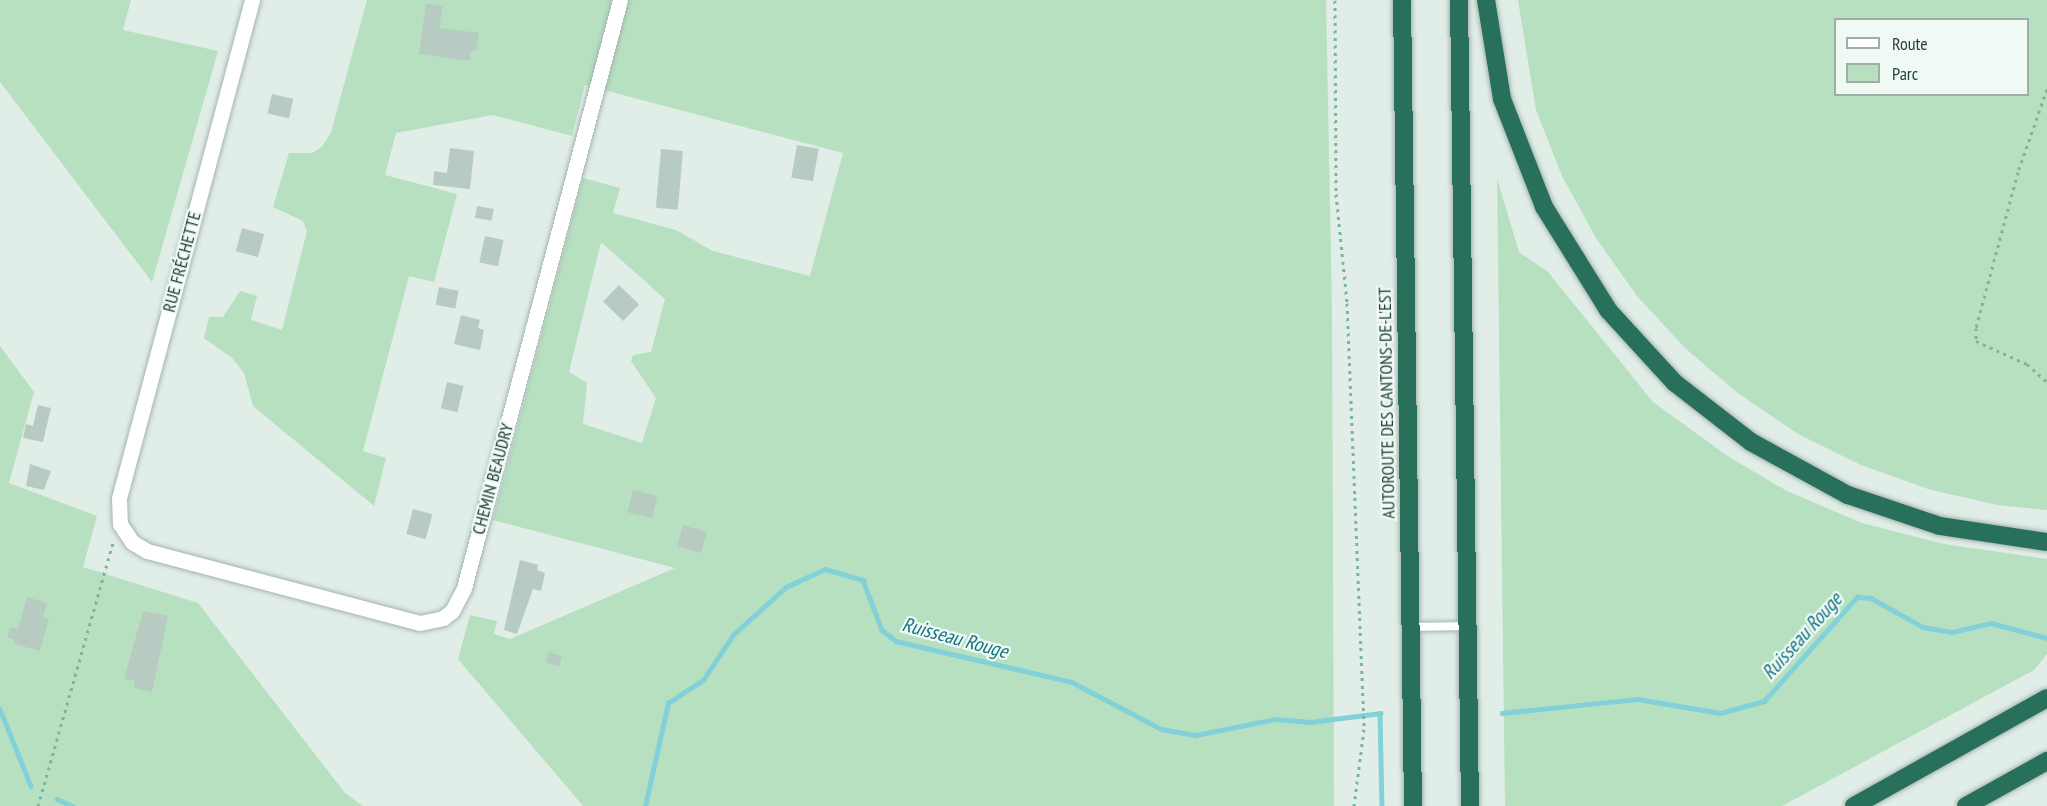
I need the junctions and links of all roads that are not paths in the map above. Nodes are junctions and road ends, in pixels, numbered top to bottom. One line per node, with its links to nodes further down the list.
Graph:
1 (252, 0): 6 (street, RUE FRÉCHETTE)
2 (620, 0): 6 (street, CHEMIN BEAUDRY)
3 (1402, 0): 9 (highway, AUTOROUTE DES CANTONS-DE-L'EST)
4 (1459, 0): 8 (highway)
5 (1486, 0): 7 (highway)
6 (120, 524)
7 (2047, 543)
8 (1467, 626): 9 (lane); 13 (highway)
9 (1411, 627): 12 (highway, AUTOROUTE DES CANTONS-DE-L'EST)
10 (2047, 698): 14 (highway)
11 (2047, 761): 15 (highway)
12 (1413, 806)
13 (1470, 806)
14 (1854, 806)
15 (1966, 806)

